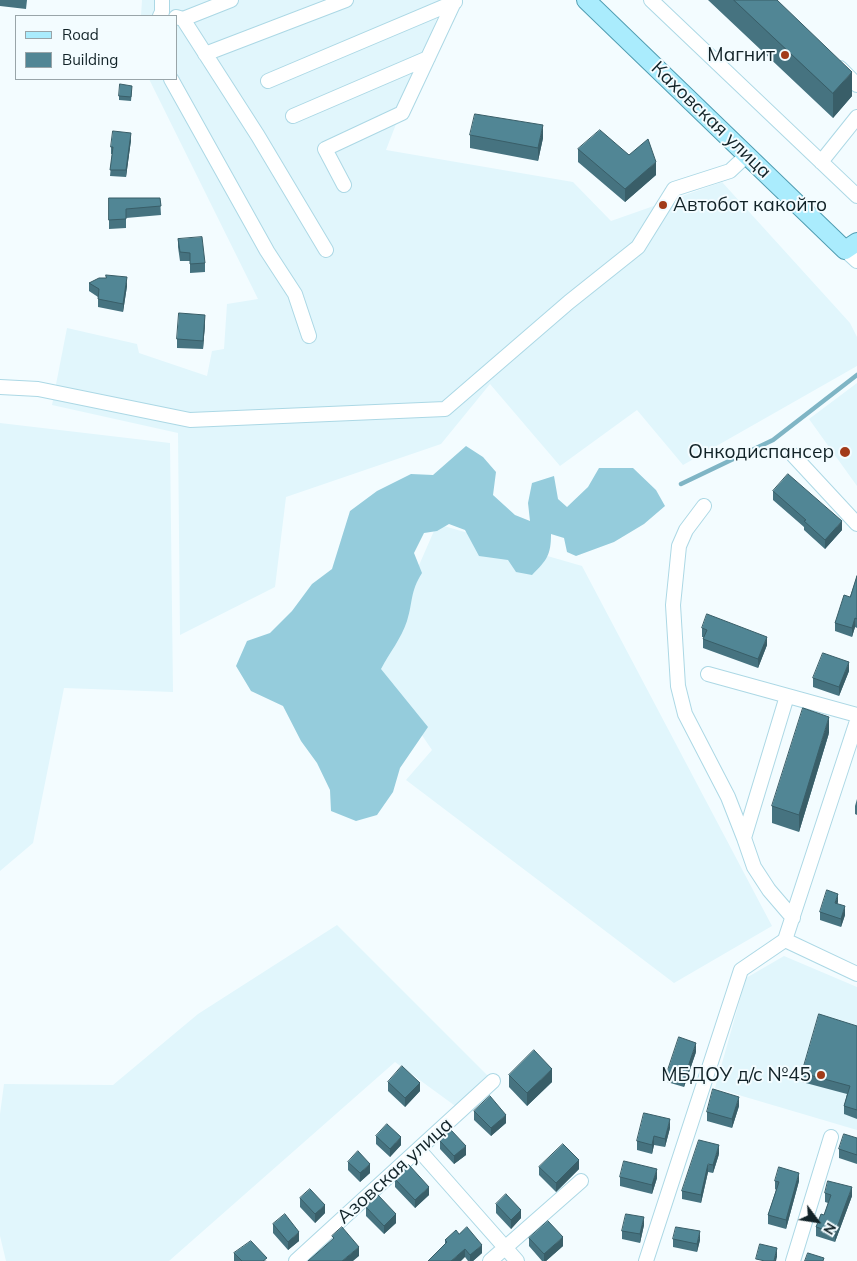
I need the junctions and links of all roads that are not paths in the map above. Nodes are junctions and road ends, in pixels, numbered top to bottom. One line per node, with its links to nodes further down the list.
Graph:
1 (231, 0): 6 (street)
2 (346, 0): 8 (street)
3 (586, 0): 16 (main road, Каховская улица)
4 (651, 0): 17 (street)
5 (455, 1): 9 (street); 12 (street)
6 (169, 14)
7 (178, 24): 8 (street)
8 (205, 54): 20 (street)
9 (428, 58): 14 (street); 18 (street)
10 (830, 59): 13 (street)
11 (172, 80): 22 (street)
12 (268, 81)
13 (857, 85)
14 (293, 116)
15 (857, 116): 17 (street)
16 (747, 155): 21 (main road, Каховская улица); 23 (street)
17 (821, 162): 19 (street)
18 (344, 186)
19 (857, 196)
20 (326, 250)
21 (853, 251)
22 (309, 336)
23 (0, 387)
24 (793, 455): 26 (street)
25 (704, 506): 31 (street)
26 (857, 524)
27 (708, 674): 28 (street)
28 (787, 696): 29 (street); 31 (street)
29 (857, 715)
30 (857, 721): 32 (street)
31 (744, 838): 32 (street)
32 (793, 918): 33 (street)
33 (785, 940): 34 (street); 43 (street)
34 (857, 974)
35 (493, 1081): 37 (street, Азовская улица)
36 (830, 1137): 44 (street)
37 (419, 1150): 39 (street); 40 (street, Азовская улица)
38 (581, 1181): 39 (street)
39 (505, 1247): 41 (street); 42 (street)
40 (296, 1261)
41 (490, 1261)
42 (517, 1261)
43 (646, 1261)
44 (793, 1261)

